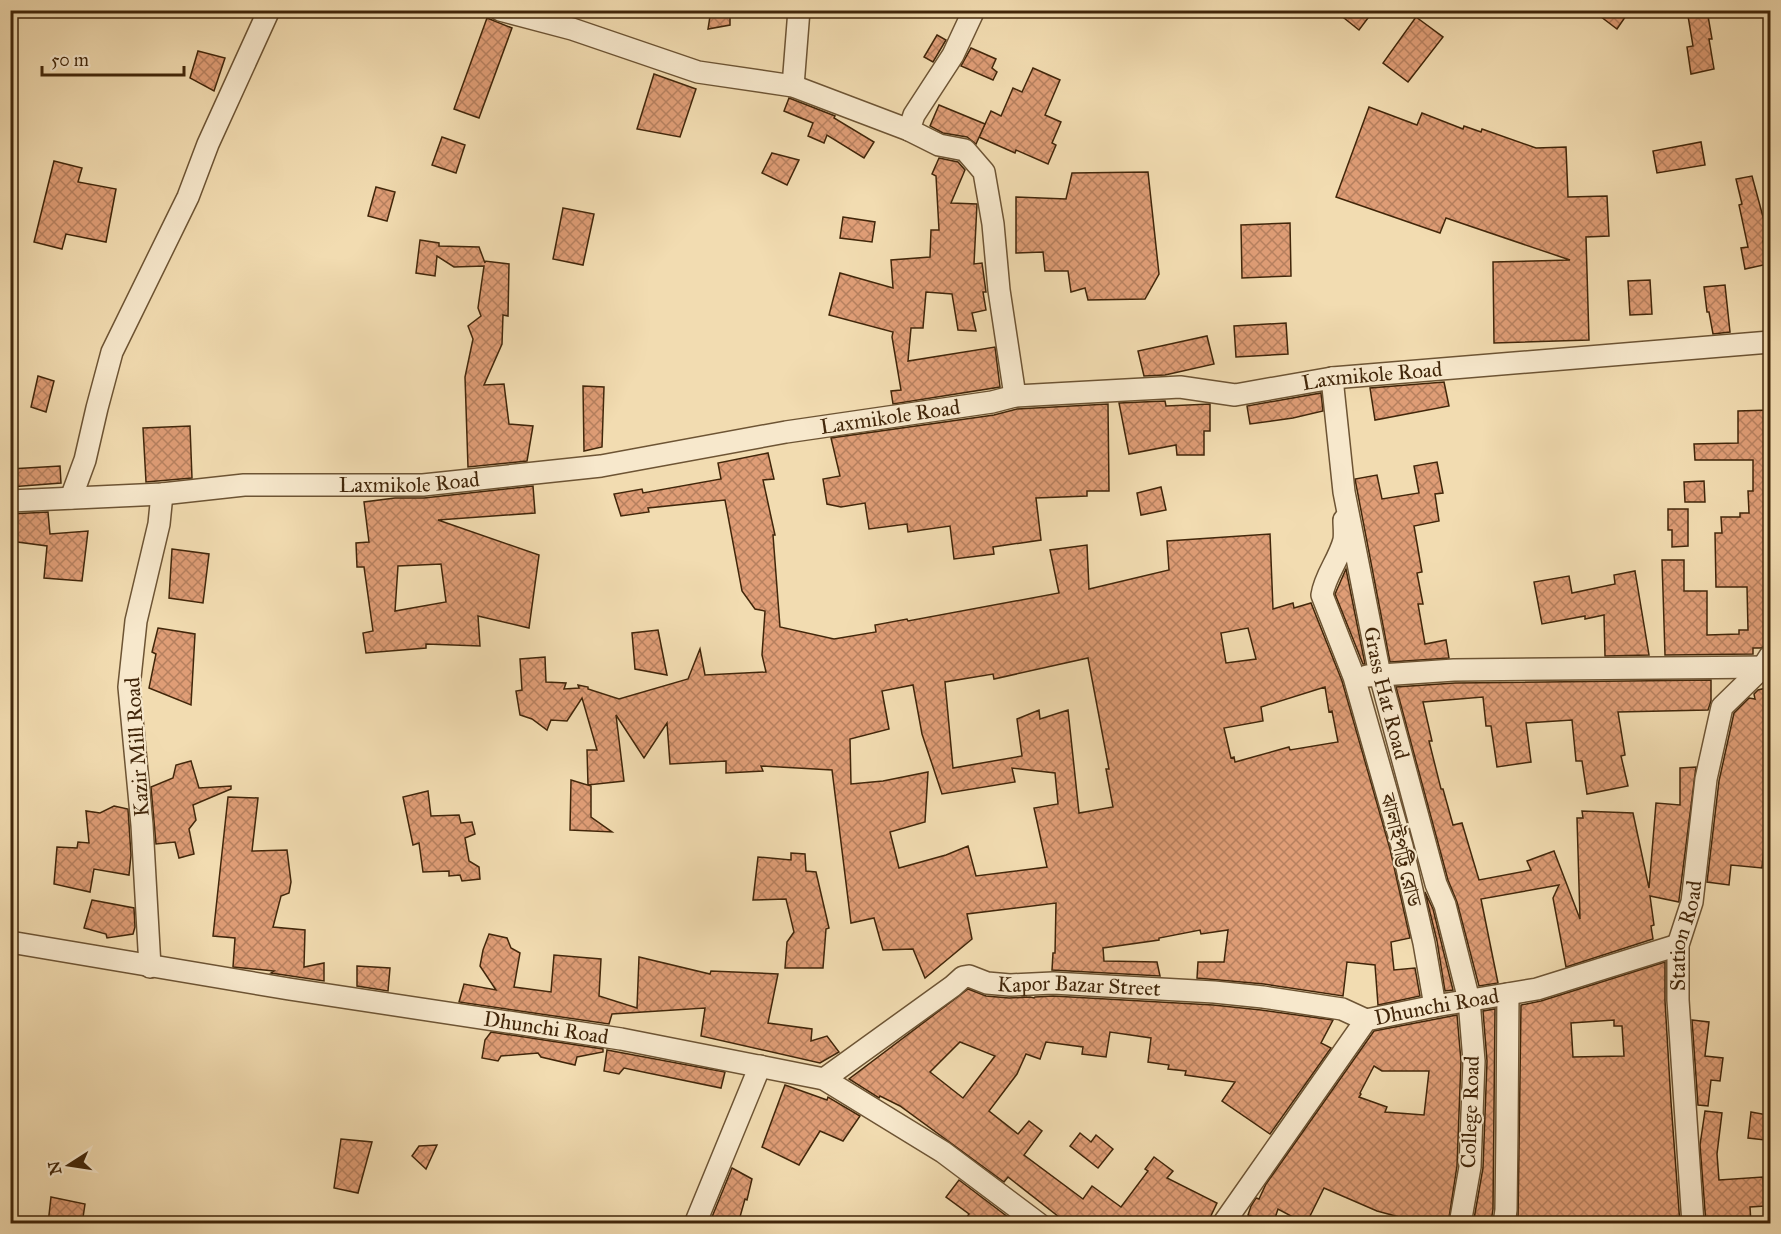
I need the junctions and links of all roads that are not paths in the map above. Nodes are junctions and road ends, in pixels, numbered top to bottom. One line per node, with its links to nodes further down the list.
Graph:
1 (269, 10): 12 (street)
2 (500, 10): 5 (street)
3 (799, 10): 5 (street)
4 (974, 10): 6 (street)
5 (793, 86): 6 (street)
6 (909, 130): 9 (street)
7 (1770, 342): 8 (street, Laxmikole Road)
8 (1332, 378): 9 (street, Laxmikole Road); 10 (street, Grass Hat Road)
9 (1015, 396): 11 (street, Laxmikole Road)
10 (1344, 492): 15 (street, Grass Hat Road); 16 (street, ঝালাইপট্টি রোড)
11 (162, 494): 12 (street, Laxmikole Road); 19 (street, Kazir Mill Road)
12 (71, 498): 13 (street, Laxmikole Road)
13 (10, 501)
14 (1768, 664): 15 (street); 18 (street, Station Road)
15 (1380, 675): 16 (street); 21 (street, Grass Hat Road)
16 (1354, 677): 22 (street, ঝালাইপট্টি রোড)
17 (10, 942): 19 (street, Dhunchi Road)
18 (1678, 945): 20 (street, Dhunchi Road); 31 (street, Station Road)
19 (150, 967): 24 (street, Dhunchi Road)
20 (1508, 994): 21 (street, Dhunchi Road); 30 (street)
21 (1468, 1000): 22 (street, Dhunchi Road); 29 (street, College Road)
22 (1435, 1006): 23 (street, Dhunchi Road)
23 (1366, 1020): 25 (street, Kapor Bazar Street); 28 (street, Dhunchi Road)
24 (760, 1066): 25 (street, Dhunchi Road); 26 (street)
25 (824, 1079): 27 (street, Dhunchi Road)
26 (695, 1224)
27 (1039, 1224)
28 (1223, 1224)
29 (1461, 1224)
30 (1504, 1224)
31 (1693, 1224)

